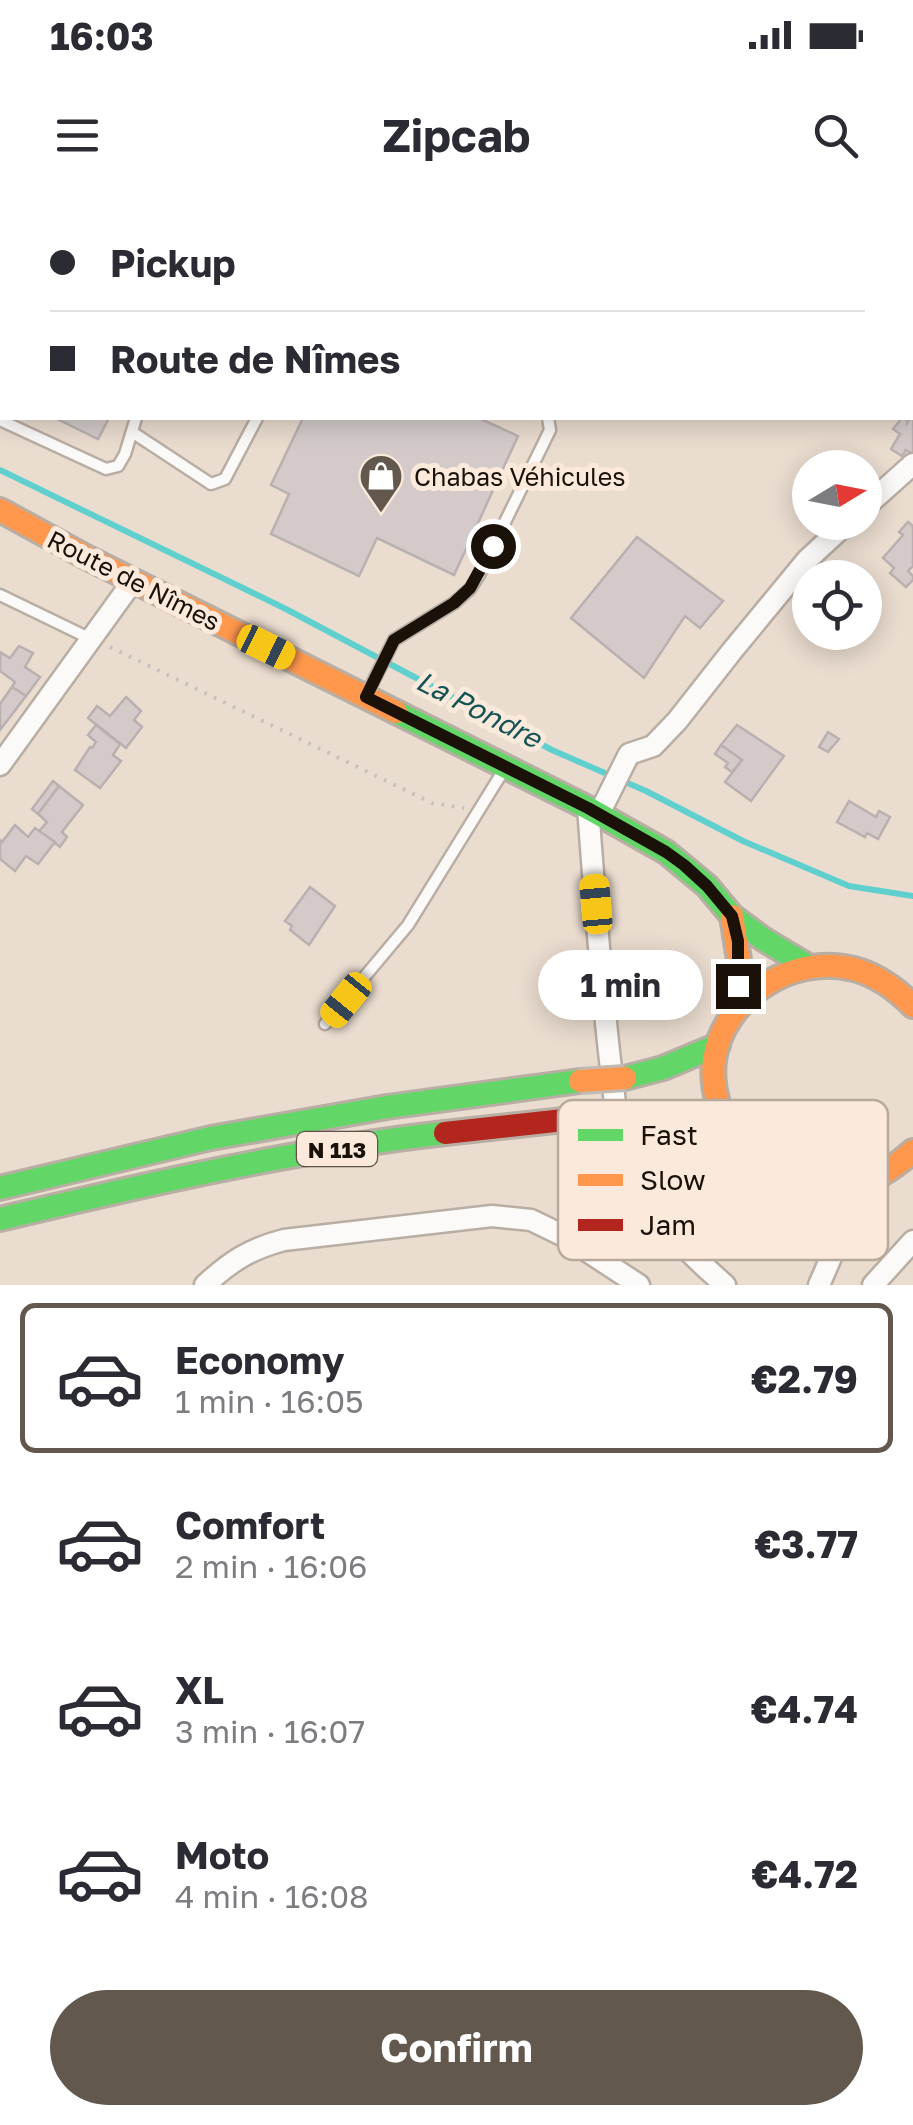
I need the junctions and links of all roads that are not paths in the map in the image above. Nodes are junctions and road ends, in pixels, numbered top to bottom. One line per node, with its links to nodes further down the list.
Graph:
1 (0, 420): 5 (lane)
2 (135, 420): 5 (lane)
3 (256, 420): 5 (lane)
4 (548, 420): 13 (lane)
5 (132, 432)
6 (913, 464): 7 (street)
7 (882, 492)
8 (0, 510): 10 (main road, Route de Nîmes)
9 (829, 540): 16 (street)
10 (133, 581): 12 (street); 13 (main road, Route de Nîmes)
11 (0, 595): 12 (lane)
12 (91, 639): 14 (street)
13 (366, 697): 15 (main road, Route de Nîmes)
14 (0, 765)
15 (505, 767): 16 (main road, Route de Nîmes); 21 (lane)
16 (598, 805): 17 (main road, Route de Nîmes); 23 (street)
17 (732, 916): 18 (main road, Route de Nîmes); 20 (main road)
18 (808, 966): 19 (main road); 20 (main road)
19 (913, 1006)
20 (734, 1012): 22 (main road)
21 (325, 1024)
22 (718, 1045): 24 (main road); 28 (main road, N 113, bridge)
23 (615, 1100)
24 (717, 1100)
25 (558, 1121): 29 (main road, N 113, bridge)
26 (913, 1151): 27 (main road)
27 (903, 1168)
28 (0, 1188)
29 (0, 1219)
30 (558, 1233): 35 (street)
31 (913, 1241): 39 (street)
32 (601, 1260): 36 (street)
33 (698, 1260): 37 (street)
34 (831, 1260): 38 (street)
35 (205, 1285)
36 (639, 1285)
37 (726, 1285)
38 (820, 1285)
39 (873, 1285)

